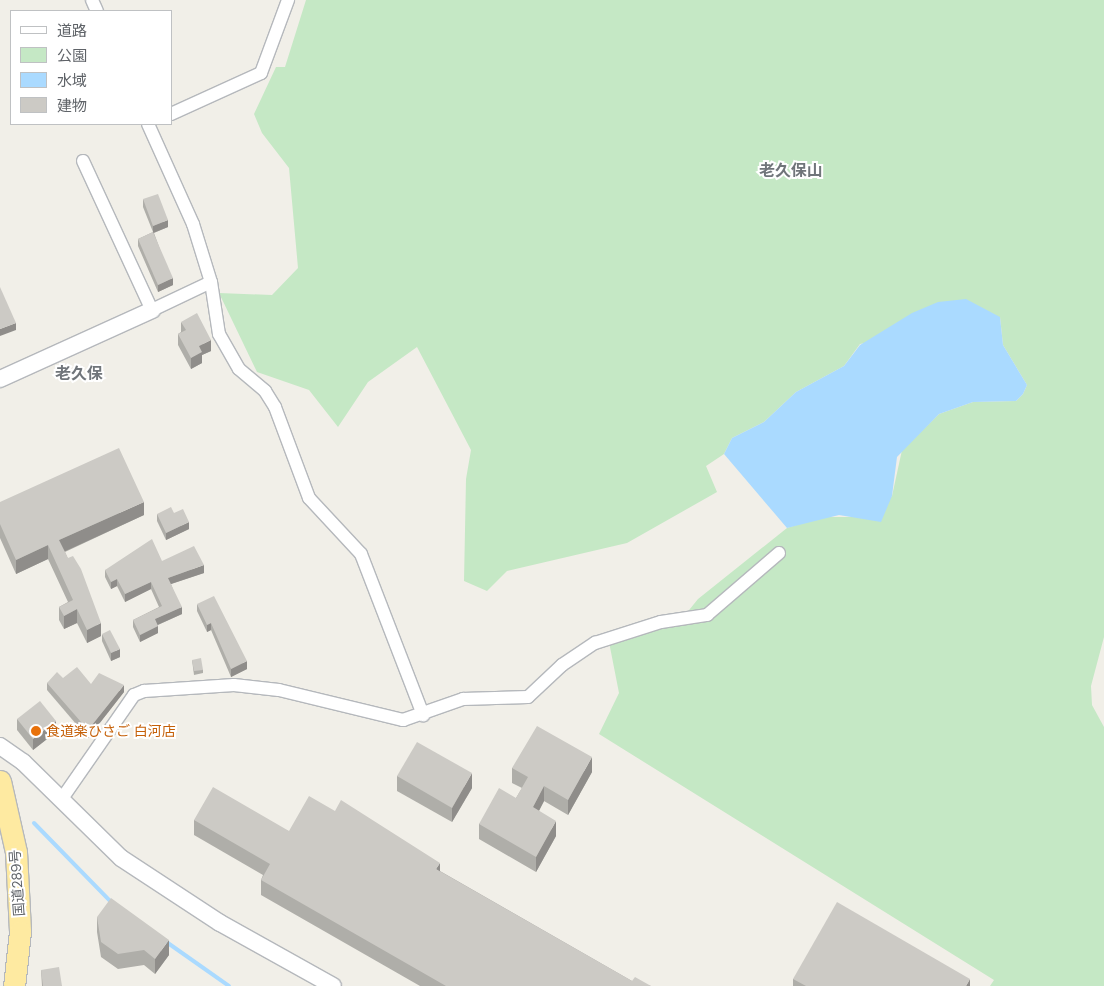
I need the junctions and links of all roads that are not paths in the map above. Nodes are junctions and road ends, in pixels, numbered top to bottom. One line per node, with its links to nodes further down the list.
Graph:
1 (288, 0): 2 (street)
2 (172, 114)
3 (149, 125): 5 (street)
4 (83, 161): 6 (street)
5 (211, 282): 6 (street); 9 (street)
6 (152, 310): 7 (street)
7 (0, 380)
8 (779, 553): 9 (street)
9 (423, 716): 12 (street)
10 (0, 746): 12 (street)
11 (0, 781): 13 (highway, 国道289号)
12 (61, 800): 14 (street)
13 (14, 986)
14 (333, 986)

